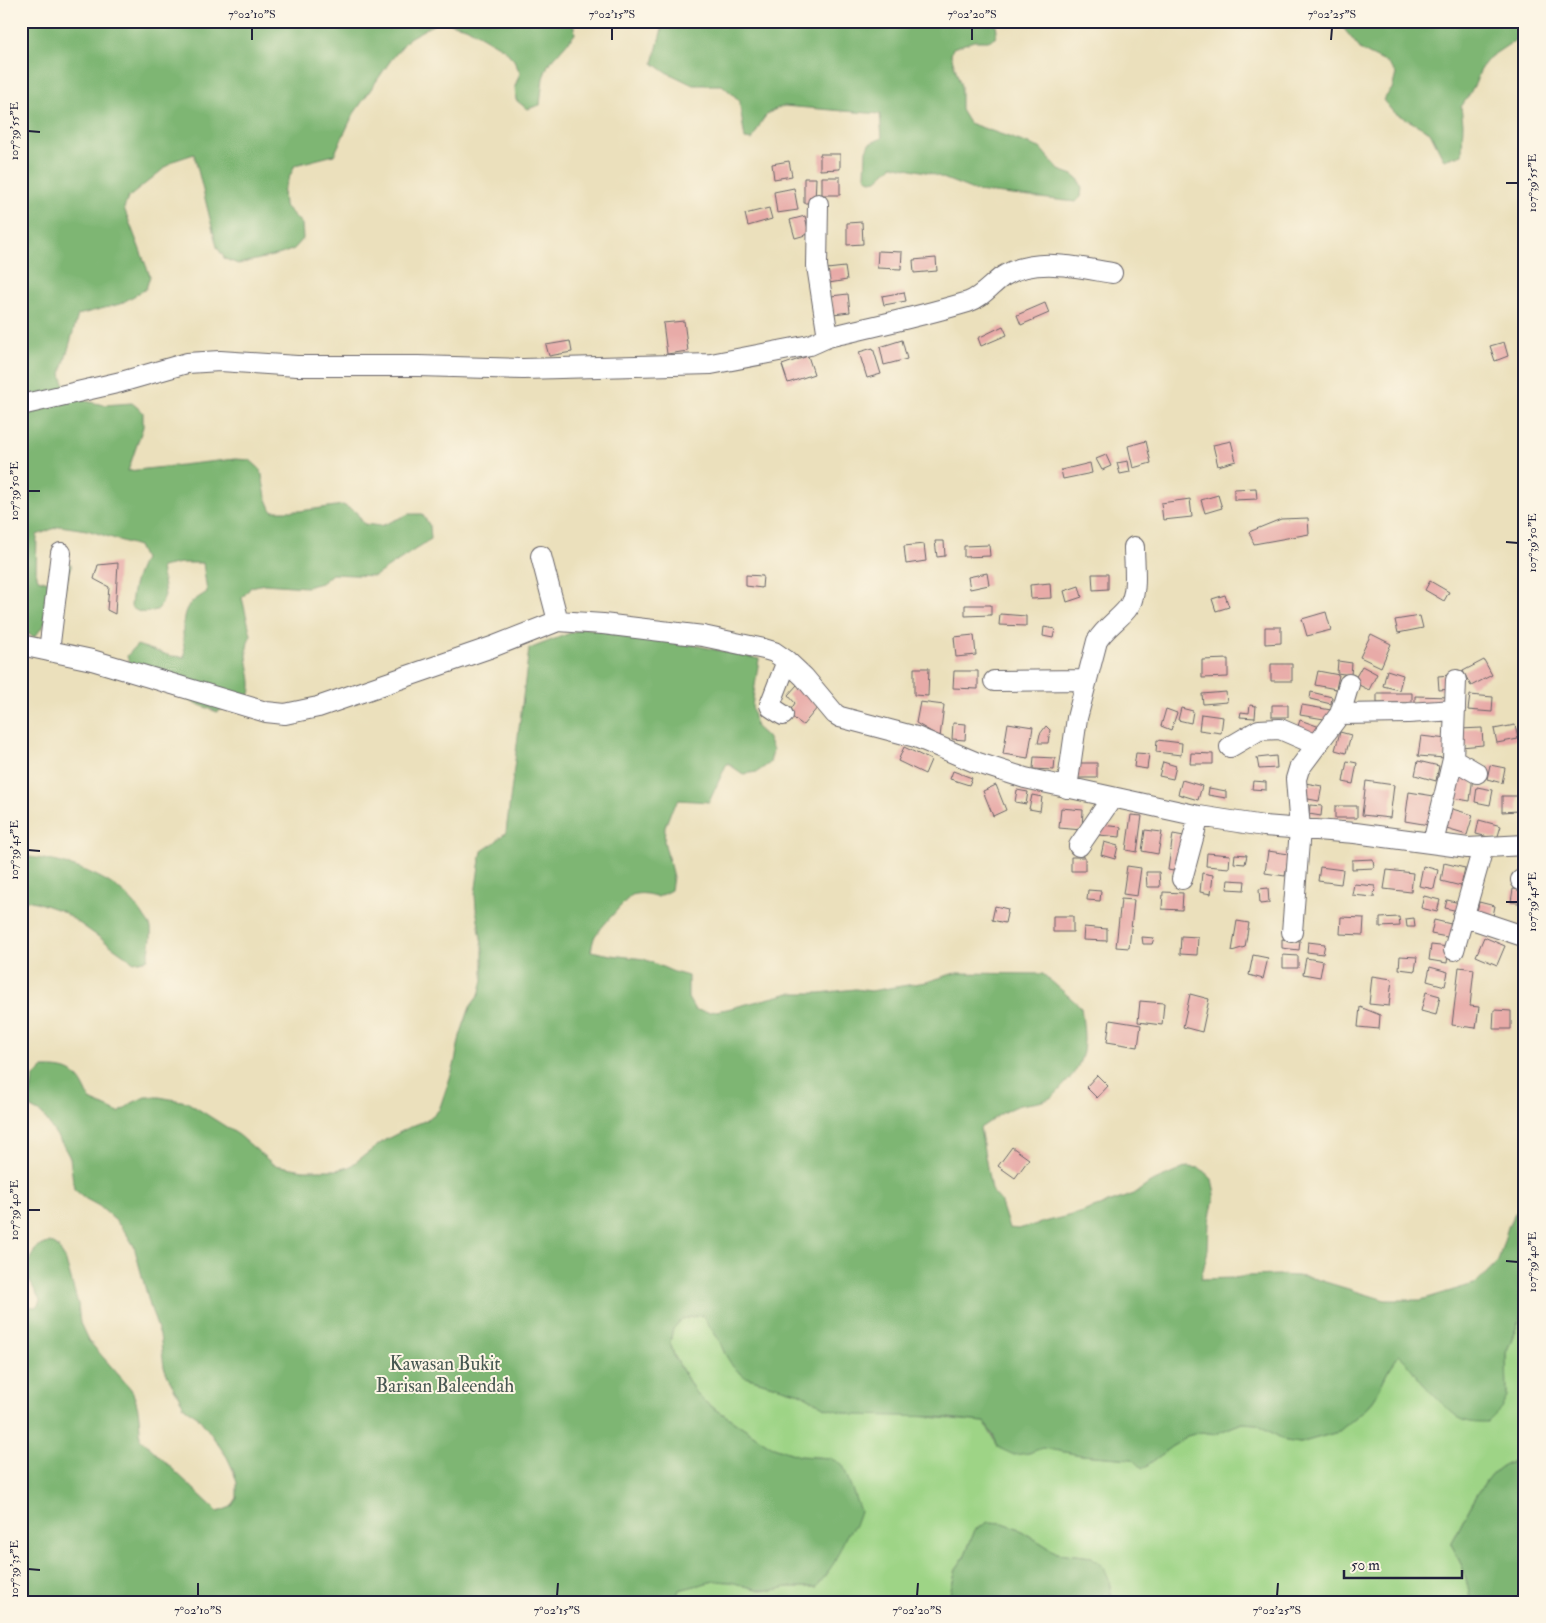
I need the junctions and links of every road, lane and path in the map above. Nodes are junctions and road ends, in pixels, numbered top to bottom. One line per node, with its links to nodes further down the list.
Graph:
1 (818, 204): 3 (street)
2 (1112, 273): 3 (street)
3 (828, 337): 4 (street)
4 (21, 405)
5 (1134, 547): 12 (street)
6 (61, 553): 10 (street)
7 (541, 556): 8 (street)
8 (558, 621): 10 (street); 11 (street)
9 (21, 644): 10 (street)
10 (49, 651)
11 (787, 661): 17 (street); 23 (street)
12 (1086, 680): 14 (street); 23 (street)
13 (1456, 680): 16 (street)
14 (994, 681)
15 (1349, 684): 18 (street)
16 (1455, 710): 18 (street); 21 (street)
17 (782, 714)
18 (1340, 714): 19 (street)
19 (1317, 745): 20 (street); 26 (street)
20 (1230, 747)
21 (1453, 759): 22 (street); 27 (street)
22 (1477, 773)
23 (1067, 788): 24 (street)
24 (1112, 798): 25 (street); 28 (street)
25 (1199, 816): 26 (street); 31 (street)
26 (1300, 829): 27 (street); 33 (street)
27 (1433, 843): 30 (street)
28 (1079, 846)
29 (1525, 846): 30 (street)
30 (1483, 848): 32 (street)
31 (1182, 879)
32 (1463, 916): 34 (street); 35 (street)
33 (1292, 932)
34 (1520, 935)
35 (1454, 950)

